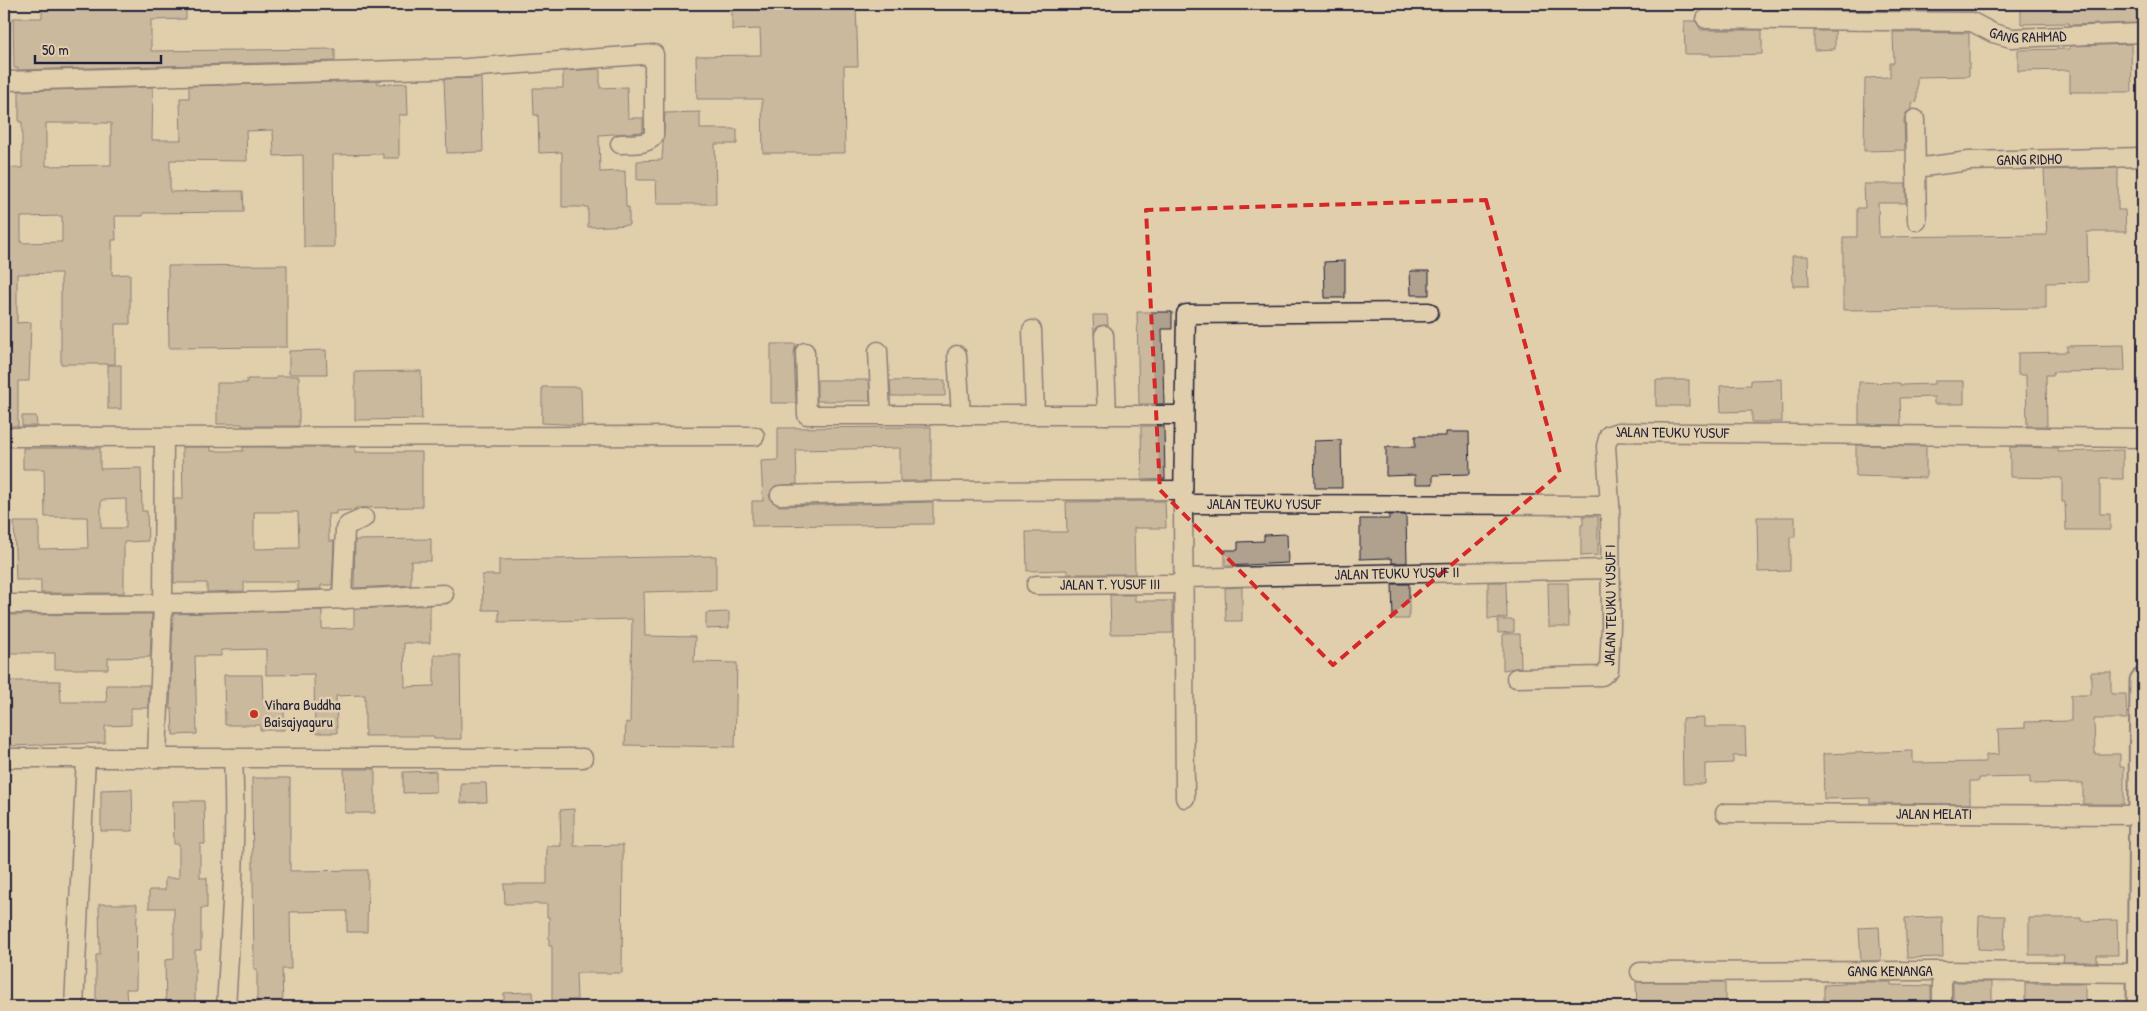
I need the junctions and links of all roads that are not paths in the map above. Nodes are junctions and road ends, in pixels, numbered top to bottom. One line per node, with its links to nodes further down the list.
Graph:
1 (1706, 19): 2 (street, GANG RAHMAD)
2 (2143, 33)
3 (4, 81): 5 (street)
4 (1915, 119): 7 (street)
5 (620, 144)
6 (2143, 157): 7 (street, GANG RIDHO)
7 (1916, 168): 8 (street)
8 (1917, 222)
9 (1429, 312): 19 (street)
10 (1032, 330): 17 (street)
11 (1104, 335): 18 (street)
12 (878, 351): 15 (street)
13 (805, 352): 15 (street)
14 (957, 355): 16 (street)
15 (881, 415): 16 (street)
16 (961, 415): 17 (street)
17 (1035, 415): 18 (street)
18 (1108, 415): 19 (street)
19 (1184, 415): 25 (street)
20 (755, 436): 22 (street)
21 (4, 437): 22 (street)
22 (164, 437): 34 (street)
23 (2143, 438): 26 (street, JALAN TEUKU YUSUF)
24 (780, 495): 25 (street, JALAN TEUKU YUSUF)
25 (1183, 497): 26 (street, JALAN TEUKU YUSUF); 29 (street)
26 (1610, 505): 28 (street, JALAN TEUKU YUSUF I)
27 (364, 518): 32 (street)
28 (1610, 569): 29 (street, JALAN TEUKU YUSUF II); 35 (street, JALAN TEUKU YUSUF I)
29 (1183, 581): 30 (street, JALAN T. YUSUF III); 42 (street)
30 (1036, 585)
31 (444, 594): 32 (street)
32 (342, 600): 34 (street)
33 (4, 604): 34 (street)
34 (162, 604): 38 (street)
35 (1516, 678)
36 (2143, 681): 43 (main road)
37 (86, 757): 38 (street); 39 (street); 49 (street)
38 (157, 757): 40 (street)
39 (4, 758)
40 (233, 758): 41 (street); 50 (street)
41 (583, 758)
42 (1185, 798)
43 (2142, 802): 44 (street, JALAN MELATI); 45 (main road)
44 (1725, 813)
45 (2142, 891): 48 (main road)
46 (1942, 971): 47 (street, GANG KENANGA); 48 (street, GANG KENANGA); 51 (street)
47 (1640, 972)
48 (2142, 972): 52 (main road)
49 (74, 1007)
50 (226, 1007)
51 (1942, 1007)
52 (2140, 1007)

